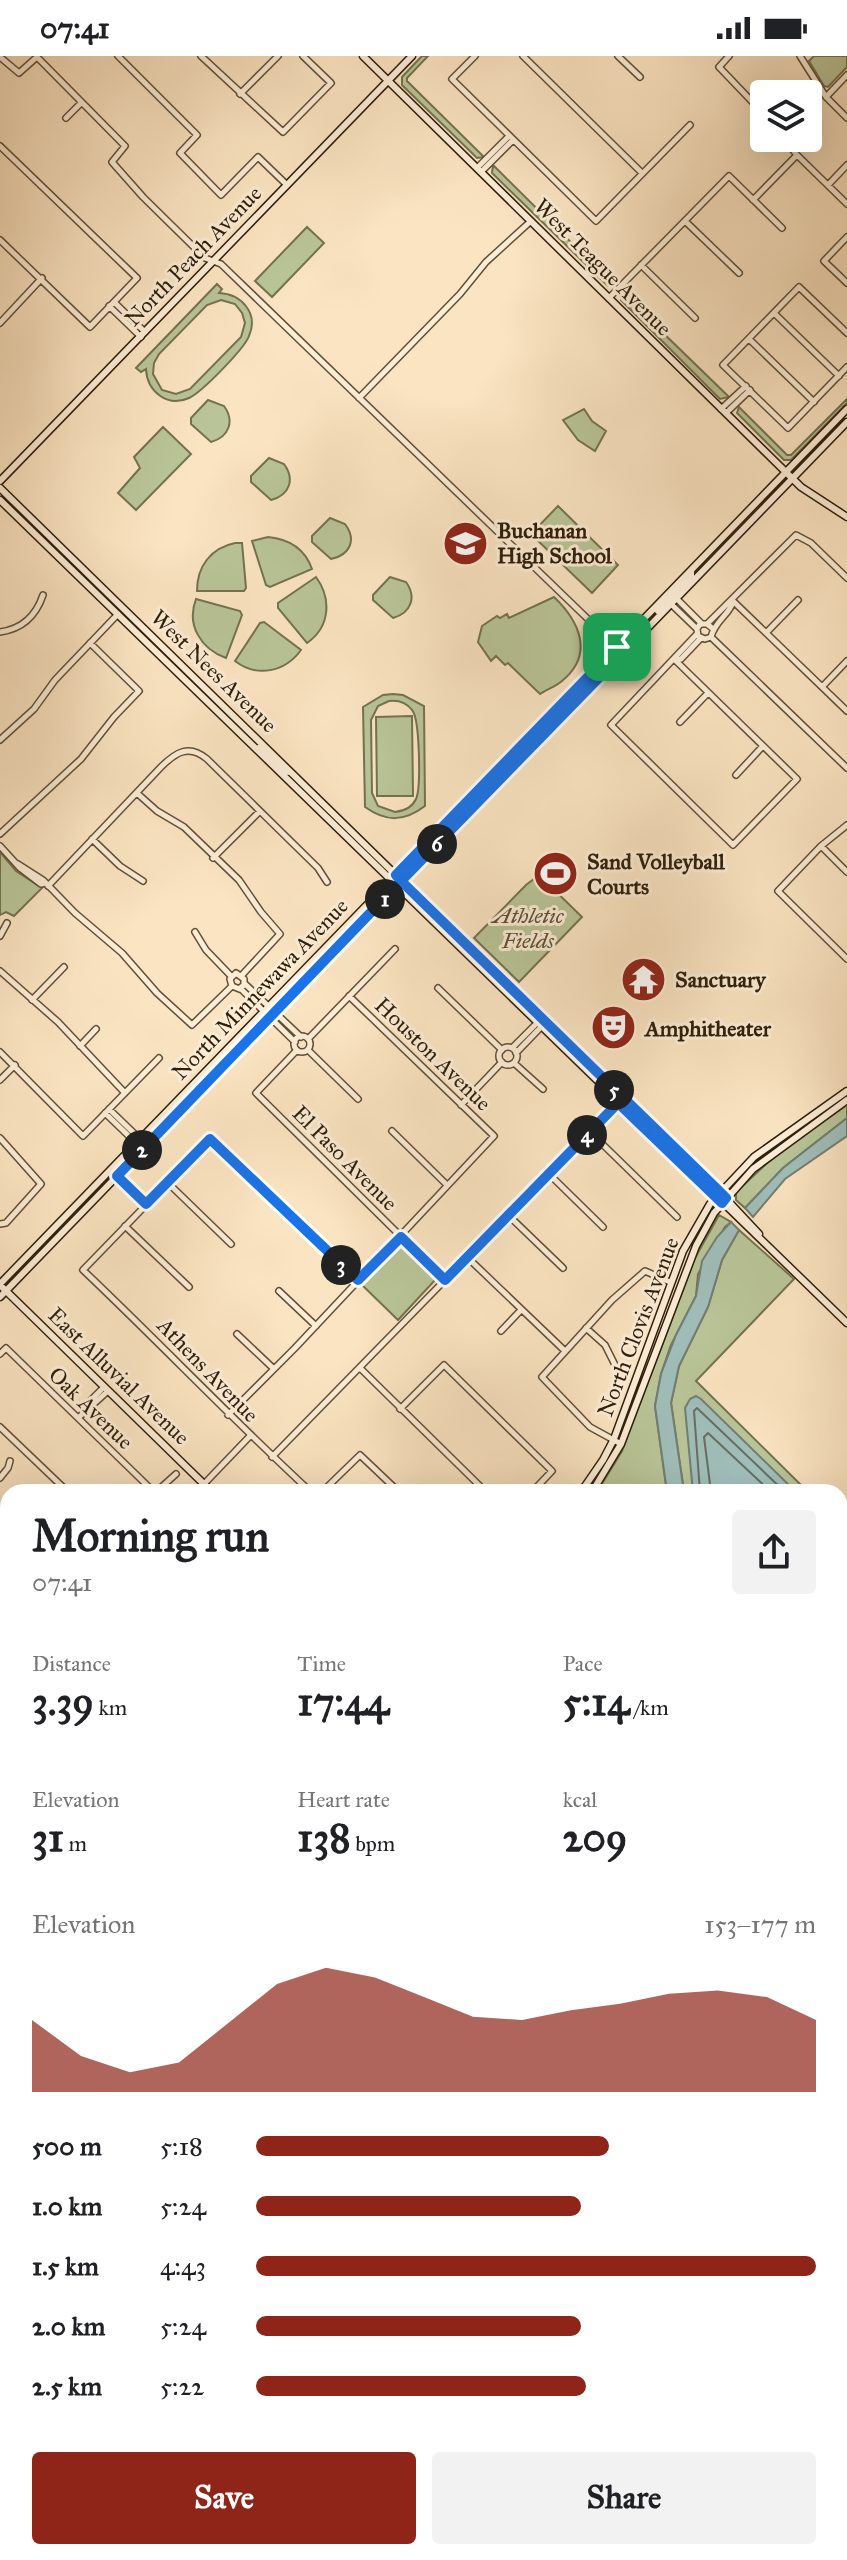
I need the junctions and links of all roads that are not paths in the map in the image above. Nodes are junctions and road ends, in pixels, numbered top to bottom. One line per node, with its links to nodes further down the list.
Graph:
1 (37, 56): 13 (street); 20 (street)
2 (118, 56): 31 (street)
3 (201, 56): 17 (street)
4 (278, 56): 17 (street)
5 (303, 56): 17 (street)
6 (363, 56): 16 (main road, West Teague Avenue)
7 (412, 56): 16 (main road, North Peach Avenue)
8 (475, 56): 24 (street)
9 (523, 56): 30 (street)
10 (618, 56): 15 (street)
11 (729, 56): 19 (street)
12 (800, 56): 18 (street)
13 (0, 57)
14 (847, 75): 18 (street)
15 (640, 77)
16 (388, 80): 29 (main road, West Teague Avenue); 31 (main road, North Peach Avenue)
17 (240, 94)
18 (826, 97): 22 (street)
19 (750, 99)
20 (81, 103): 21 (street); 40 (street)
21 (66, 118)
22 (847, 118)
23 (690, 125): 30 (street)
24 (511, 138): 29 (street); 30 (street)
25 (0, 146): 46 (street)
26 (795, 152): 27 (street)
27 (797, 155): 32 (street); 33 (street)
28 (847, 165): 32 (street)
29 (479, 170): 35 (main road, West Teague Avenue)
30 (642, 173)
31 (287, 185): 40 (main road, North Peach Avenue)
32 (828, 185): 34 (street)
33 (753, 200): 36 (street); 37 (street)
34 (847, 204)
35 (531, 221): 45 (main road, West Teague Avenue); 56 (street)
36 (685, 221): 41 (street); 42 (street)
37 (782, 228)
38 (847, 237): 44 (street)
39 (0, 240): 43 (street)
40 (213, 261): 51 (main road, North Peach Avenue); 56 (street)
41 (641, 265): 45 (street); 48 (street)
42 (739, 273)
43 (42, 278): 46 (street); 49 (street)
44 (847, 283)
45 (609, 298): 59 (main road, West Teague Avenue)
46 (112, 304): 51 (street)
47 (774, 313): 50 (street); 52 (street); 54 (street)
48 (695, 318)
49 (0, 323)
50 (847, 333)
51 (143, 334): 63 (main road, North Peach Avenue)
52 (749, 339): 55 (street); 57 (street)
53 (847, 367): 54 (street)
54 (839, 376): 57 (street)
55 (748, 388): 57 (street); 59 (street)
56 (359, 398): 81 (street)
57 (814, 402)
58 (847, 409): 61 (main road, North Minnewawa Avenue)
59 (724, 411): 61 (main road, West Teague Avenue)
60 (847, 422): 62 (main road, North Minnewawa Avenue)
61 (786, 473): 62 (main road, West Teague Avenue); 67 (main road, North Minnewawa Avenue)
62 (792, 479): 66 (main road, West Teague Avenue); 71 (main road, North Minnewawa Avenue)
63 (0, 481)
64 (0, 488): 93 (main road, West Nees Avenue)
65 (0, 500): 73 (main road, West Nees Avenue)
66 (847, 517)
67 (691, 571): 75 (main road); 81 (main road, North Minnewawa Avenue)
68 (847, 578): 72 (street)
69 (43, 595): 76 (street)
70 (798, 600): 77 (street)
71 (674, 601): 74 (street); 75 (main road, North Minnewawa Avenue); 78 (street)
72 (733, 601): 74 (street); 77 (street)
73 (118, 614): 80 (street); 88 (main road, West Nees Avenue)
74 (707, 625): 78 (street); 79 (street)
75 (648, 628): 82 (main road, North Minnewawa Avenue)
76 (0, 632)
77 (766, 633): 85 (street)
78 (698, 634): 79 (street); 83 (street)
79 (711, 637): 92 (street)
80 (90, 643): 90 (street); 100 (street)
81 (617, 647): 82 (street); 95 (main road, North Minnewawa Avenue)
82 (623, 653): 96 (main road, North Minnewawa Avenue)
83 (675, 660): 86 (street); 91 (street)
84 (847, 661): 85 (street)
85 (822, 687): 87 (street)
86 (708, 693): 89 (street); 91 (street)
87 (847, 711)
88 (222, 718): 93 (main road); 106 (main road, West Nees Avenue)
89 (680, 722)
90 (0, 740)
91 (763, 746): 94 (street)
92 (847, 768)
93 (290, 772): 106 (main road, West Nees Avenue)
94 (736, 775)
95 (488, 780): 96 (main road); 106 (main road, North Minnewawa Avenue)
96 (494, 786): 109 (main road, North Minnewawa Avenue)
97 (138, 794): 98 (street); 101 (street); 104 (street)
98 (260, 811): 104 (street); 108 (street)
99 (847, 825): 103 (street)
100 (0, 834)
101 (92, 839): 107 (street); 110 (street)
102 (0, 846): 110 (street)
103 (821, 846): 105 (street); 115 (street)
104 (213, 858): 118 (street)
105 (847, 872)
106 (393, 878): 109 (main road, West Nees Avenue); 125 (main road, North Minnewawa Avenue)
107 (143, 881)
108 (327, 882)
109 (399, 884): 126 (main road, North Minnewawa Avenue); 127 (main road, West Nees Avenue)
110 (47, 885): 121 (street)
111 (7, 923): 113 (street)
112 (195, 932): 119 (street)
113 (0, 936)
114 (395, 949): 123 (street)
115 (847, 959)
116 (64, 967): 124 (street)
117 (0, 971): 124 (street)
118 (242, 975): 119 (street); 120 (street)
119 (231, 976): 121 (street)
120 (242, 985): 121 (street); 125 (street)
121 (232, 986)
122 (438, 988): 134 (street)
123 (349, 996): 129 (street); 148 (street, Houston Avenue)
124 (32, 1000): 131 (street)
125 (266, 1009): 126 (street); 153 (main road, North Minnewawa Avenue)
126 (272, 1015): 129 (street); 130 (street); 156 (main road, North Minnewawa Avenue)
127 (541, 1022): 135 (street); 147 (main road, West Nees Avenue)
128 (96, 1029): 131 (street)
129 (304, 1038): 130 (street); 133 (street)
130 (295, 1042): 132 (street)
131 (80, 1046): 144 (street)
132 (297, 1050): 133 (street); 166 (street, El Paso Avenue)
133 (308, 1050): 145 (street)
134 (502, 1050): 135 (street); 138 (street)
135 (514, 1050): 139 (street)
136 (0, 1052): 140 (street)
137 (159, 1058): 144 (street)
138 (502, 1062): 139 (street); 148 (street)
139 (514, 1063): 142 (street)
140 (15, 1065): 141 (street); 149 (street)
141 (0, 1080)
142 (543, 1089)
143 (847, 1091): 159 (main road, North Clovis Avenue)
144 (125, 1093): 149 (street)
145 (358, 1099)
146 (847, 1100): 159 (main road, North Clovis Avenue)
147 (620, 1101): 151 (street); 159 (main road, West Nees Avenue)
148 (461, 1105): 158 (street, Houston Avenue)
149 (107, 1111): 153 (street)
150 (392, 1131): 158 (street)
151 (590, 1132): 155 (street); 162 (street)
152 (0, 1138): 163 (street)
153 (138, 1141): 154 (main road, North Minnewawa Avenue)
154 (111, 1170): 156 (street); 174 (main road, North Minnewawa Avenue)
155 (548, 1173): 161 (street); 165 (street)
156 (117, 1176): 160 (street); 174 (main road, North Minnewawa Avenue)
157 (167, 1182): 160 (street); 167 (street); 170 (street)
158 (447, 1185): 166 (street)
159 (721, 1198): 172 (main road, North Clovis Avenue); 177 (main road, West Nees Avenue); 194 (main road, North Clovis Avenue)
160 (146, 1204): 164 (street)
161 (508, 1215): 168 (street); 169 (street)
162 (677, 1217)
163 (0, 1224)
164 (125, 1226): 173 (street); 189 (street, Athens Avenue)
165 (603, 1227)
166 (401, 1237): 170 (street); 171 (street, El Paso Avenue)
167 (231, 1244)
168 (468, 1258): 171 (street); 176 (street)
169 (563, 1268)
170 (358, 1280): 178 (street)
171 (445, 1280): 184 (street)
172 (670, 1282): 179 (street); 193 (main road, North Clovis Avenue)
173 (189, 1287)
174 (1, 1289): 187 (main road, East Alluvial Avenue)
175 (279, 1291): 178 (street)
176 (521, 1310): 180 (street); 182 (street)
177 (847, 1323)
178 (316, 1326): 185 (street)
179 (586, 1328): 182 (street); 186 (street)
180 (501, 1331)
181 (237, 1334): 185 (street)
182 (565, 1351): 193 (street)
183 (0, 1354): 190 (street, Oak Avenue)
184 (360, 1368): 188 (street); 195 (street)
185 (274, 1369): 189 (street)
186 (617, 1369)
187 (106, 1389): 190 (street); 202 (main road, East Alluvial Avenue)
188 (400, 1409): 206 (street); 207 (street)
189 (228, 1415): 192 (street, Athens Avenue)
190 (78, 1418): 200 (street, Oak Avenue)
191 (0, 1427): 199 (street)
192 (250, 1436): 195 (street, Athens Avenue); 202 (street)
193 (614, 1439): 194 (street); 208 (main road, North Clovis Avenue)
194 (621, 1444): 209 (main road, North Clovis Avenue)
195 (272, 1457): 203 (street, Athens Avenue)
196 (10, 1461): 198 (street)
197 (176, 1474): 201 (street)
198 (0, 1478)
199 (60, 1484)
200 (147, 1484)
201 (164, 1484)
202 (204, 1484)
203 (302, 1484)
204 (330, 1484): 205 (street)
205 (391, 1484)
206 (478, 1484)
207 (540, 1484)
208 (586, 1484)
209 (597, 1484)

